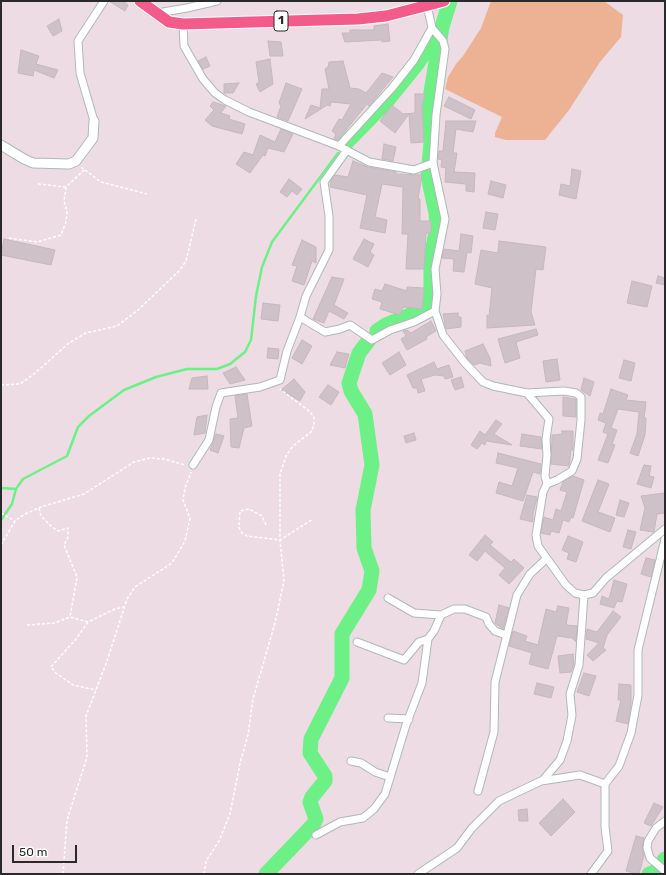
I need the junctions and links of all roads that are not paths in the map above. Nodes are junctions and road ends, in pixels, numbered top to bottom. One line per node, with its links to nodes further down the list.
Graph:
1 (104, 1): 9 (street)
2 (140, 1): 6 (main road, 1)
3 (217, 1): 6 (street)
4 (444, 1): 5 (main road, 1)
5 (426, 3): 7 (main road, 1); 8 (street)
6 (157, 13): 7 (main road, 1)
7 (183, 24): 11 (street)
8 (433, 30): 11 (street); 13 (street)
9 (94, 121): 10 (street)
10 (1, 145)
11 (339, 146): 12 (street)
12 (347, 150): 13 (street); 15 (street)
13 (429, 165): 14 (street)
14 (435, 311): 15 (street); 16 (street)
15 (300, 317): 17 (street)
16 (527, 393): 18 (street); 18 (street)
17 (193, 465)
18 (547, 484): 21 (street)
19 (665, 529): 22 (street)
20 (665, 539): 33 (street)
21 (546, 559): 22 (street); 25 (street)
22 (584, 595): 32 (street)
23 (388, 598): 24 (street)
24 (441, 615): 25 (street); 26 (street)
25 (506, 635): 34 (street)
26 (428, 639): 27 (street); 29 (street)
27 (357, 642)
28 (388, 718): 29 (street)
29 (409, 719): 31 (street)
30 (351, 761): 31 (street)
31 (390, 777): 36 (street)
32 (540, 781): 33 (street); 38 (street)
33 (605, 784): 39 (street)
34 (478, 791)
35 (665, 821): 37 (street)
36 (316, 835)
37 (661, 868)
38 (418, 874)
39 (591, 874)

